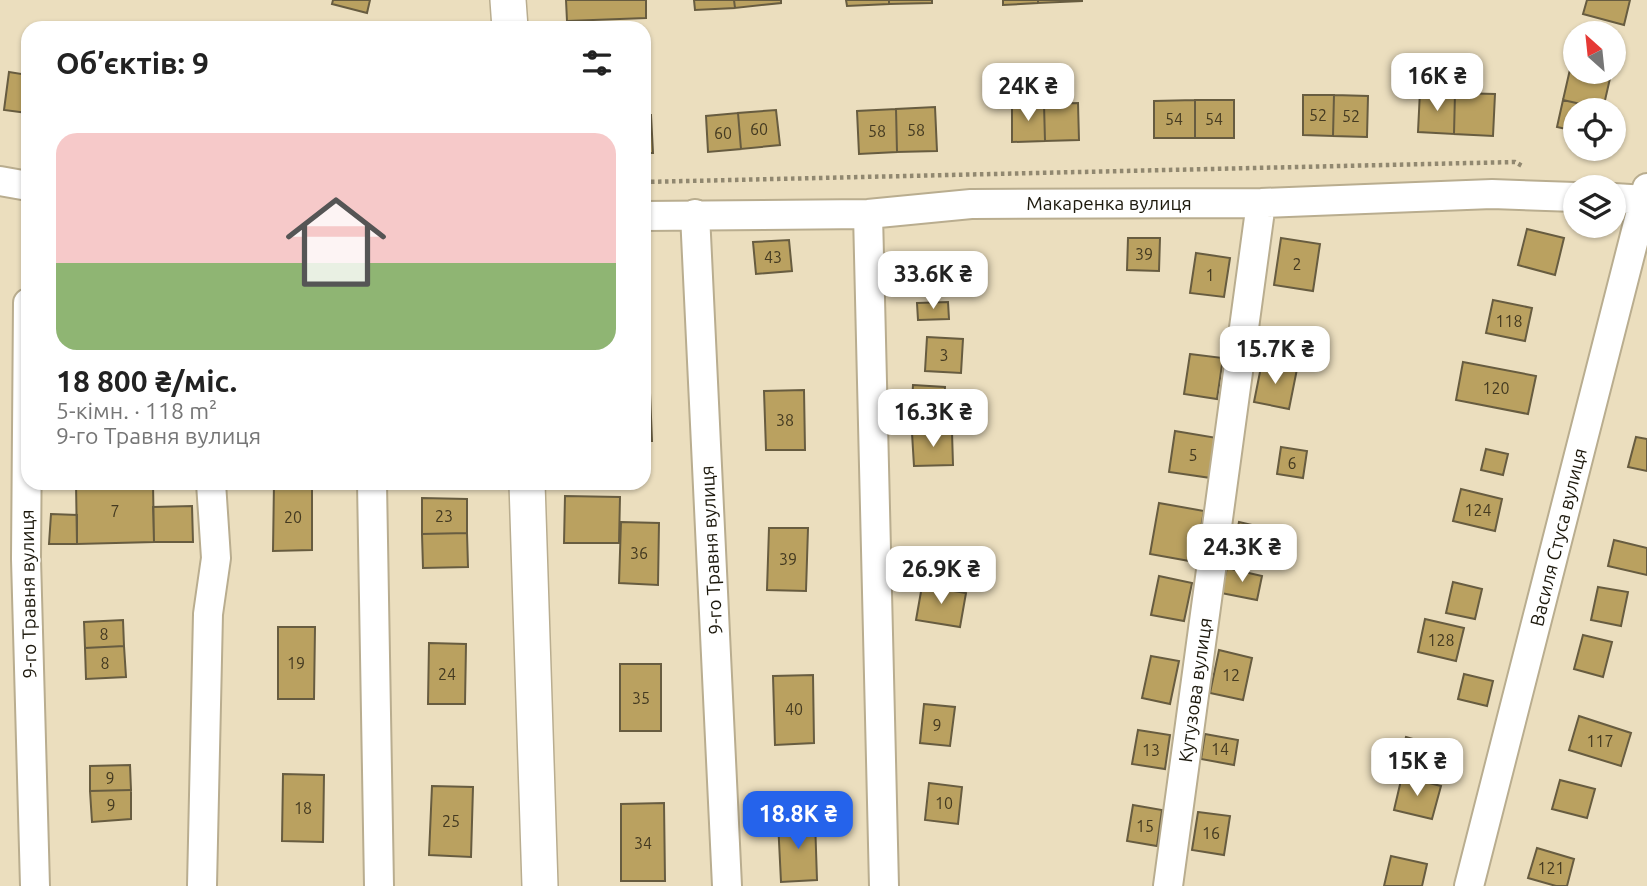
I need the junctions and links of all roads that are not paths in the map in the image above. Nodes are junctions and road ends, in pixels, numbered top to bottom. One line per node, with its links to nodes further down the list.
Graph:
1 (508, 0): 2 (main road)
2 (510, 21)
3 (0, 181): 4 (street)
4 (21, 185)
5 (1646, 196): 7 (street); 24 (street, Василя Стуса вулиця)
6 (1563, 197): 8 (street, Макаренка вулиця)
7 (1626, 197)
8 (1261, 203): 10 (street, Макаренка вулиця); 23 (street, Кутузова вулиця)
9 (695, 214): 10 (street, Макаренка вулиця); 11 (street, Макаренка вулиця); 21 (street, 9-го Травня вулиця)
10 (867, 214): 22 (street)
11 (651, 216)
12 (21, 422): 16 (street, 9-го Травня вулиця)
13 (211, 490): 18 (street)
14 (372, 490): 19 (street)
15 (527, 490): 20 (main road)
16 (13, 559): 17 (street, 9-го Травня вулиця)
17 (35, 886)
18 (202, 886)
19 (379, 886)
20 (540, 886)
21 (727, 886)
22 (884, 886)
23 (1168, 886)
24 (1469, 886)

